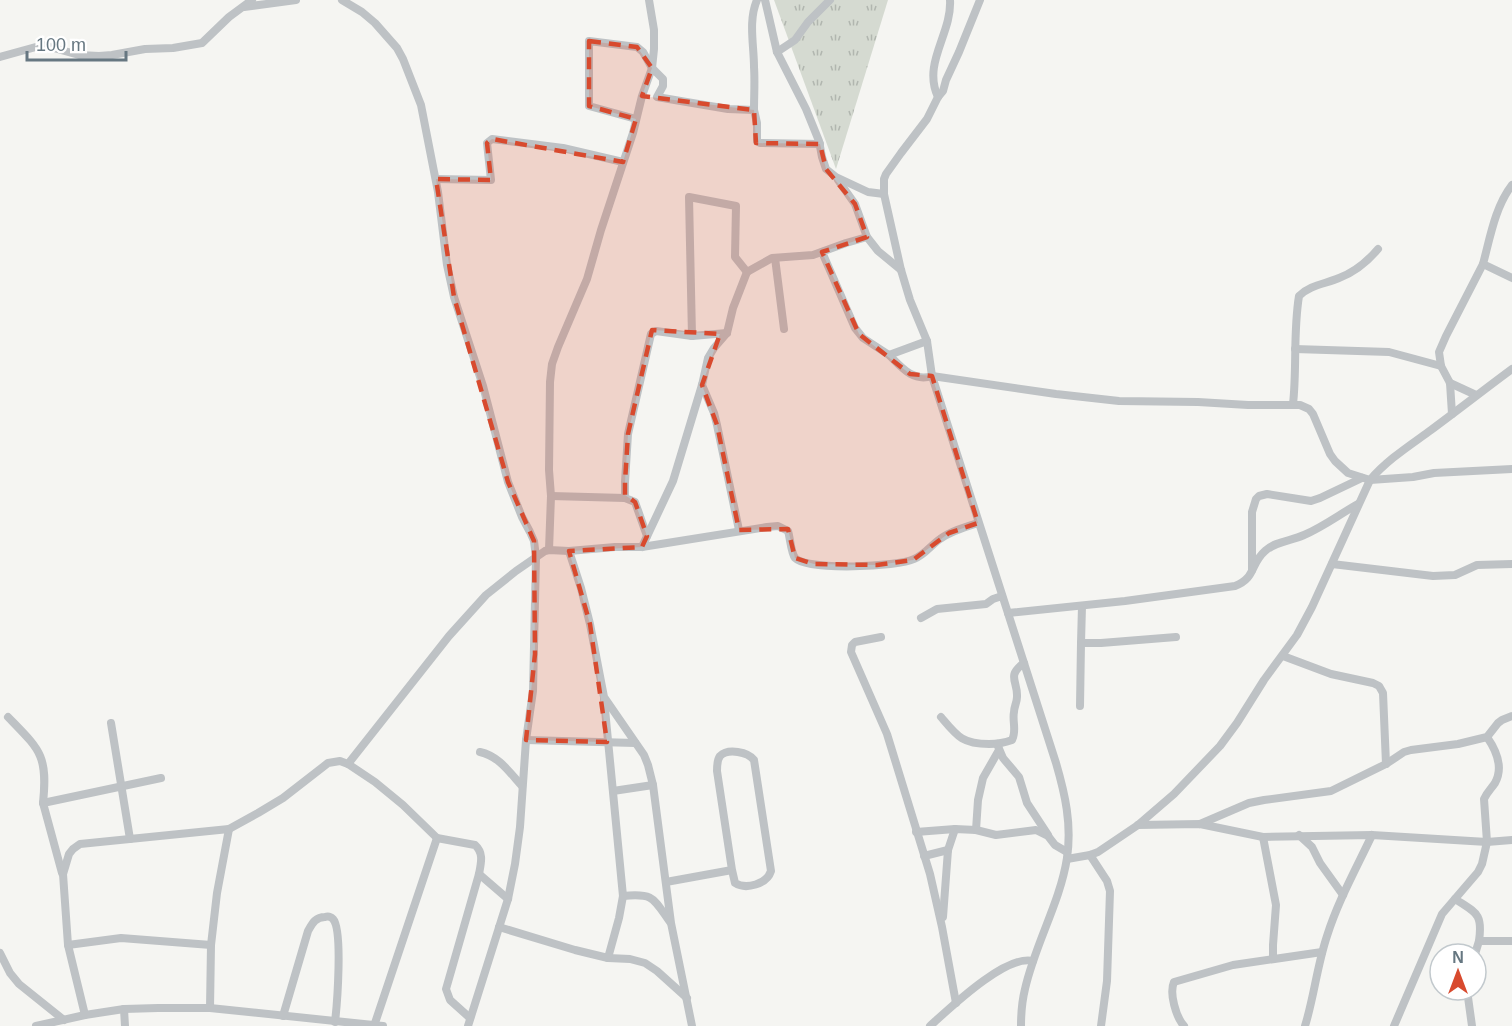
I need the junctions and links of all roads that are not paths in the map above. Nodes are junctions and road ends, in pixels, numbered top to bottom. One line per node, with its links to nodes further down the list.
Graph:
1 (252, 0): 10 (street)
2 (296, 0): 10 (street)
3 (342, 0): 22 (street)
4 (649, 0): 13 (street)
5 (757, 0): 17 (street)
6 (765, 0): 11 (street)
7 (830, 0): 11 (street)
8 (950, 0): 16 (street)
9 (980, 0): 16 (street)
10 (243, 7): 12 (street)
11 (777, 52): 19 (street)
12 (0, 57)
13 (652, 68): 14 (street); 15 (street); 18 (street)
14 (642, 96): 15 (street); 18 (street)
15 (657, 97): 17 (street)
16 (938, 97): 24 (street)
17 (754, 110): 19 (street)
18 (636, 119): 20 (street)
19 (820, 144): 21 (street)
20 (623, 162): 22 (street); 49 (street)
21 (836, 177): 24 (street); 25 (street)
22 (436, 179): 58 (street)
23 (1512, 185): 29 (street)
24 (884, 194): 30 (street)
25 (867, 237): 27 (street); 30 (street)
26 (1378, 249): 37 (street)
27 (822, 252): 28 (street); 38 (street)
28 (775, 258): 31 (street); 33 (street)
29 (1483, 264): 32 (street); 39 (street)
30 (901, 270): 36 (street)
31 (747, 272): 34 (street); 35 (street)
32 (1512, 278)
33 (784, 329)
34 (727, 333): 35 (street); 43 (street)
35 (692, 336): 50 (street)
36 (927, 341): 38 (street); 41 (street)
37 (1295, 349): 39 (street); 45 (street)
38 (889, 355): 41 (street)
39 (1441, 366): 42 (street)
40 (1512, 369): 44 (street)
41 (932, 376): 45 (street); 52 (street)
42 (1450, 383): 44 (street); 46 (street)
43 (702, 385): 53 (street); 54 (street)
44 (1476, 395): 46 (street)
45 (1293, 404): 48 (street)
46 (1452, 414): 48 (street)
47 (1512, 469): 48 (street)
48 (1366, 479): 51 (street); 61 (street)
49 (551, 496): 50 (street); 56 (street)
50 (626, 498): 54 (street)
51 (1358, 504): 59 (street); 61 (street)
52 (978, 523): 53 (street); 62 (street)
53 (739, 530): 55 (street)
54 (647, 536): 55 (street)
55 (642, 547): 57 (street)
56 (549, 550): 57 (street); 58 (street)
57 (569, 551): 71 (street)
58 (536, 557): 78 (street); 83 (street)
59 (1332, 564): 60 (street); 69 (street)
60 (1510, 567)
61 (1252, 571): 63 (street)
62 (1002, 596): 64 (street); 65 (street)
63 (1082, 606): 64 (street); 68 (street)
64 (1008, 613): 70 (street)
65 (921, 618)
66 (881, 637): 96 (street)
67 (1176, 637): 68 (street)
68 (1081, 643): 72 (street)
69 (1283, 656): 84 (street); 92 (street)
70 (1024, 663): 81 (street); 108 (street)
71 (604, 697): 79 (street); 80 (street)
72 (1080, 706)
73 (1512, 716): 77 (street)
74 (8, 717): 90 (street)
75 (940, 717): 81 (street)
76 (111, 723): 88 (street)
77 (1487, 737): 84 (street); 104 (street)
78 (526, 740): 79 (street); 87 (street)
79 (607, 742): 80 (street); 89 (street)
80 (635, 743): 86 (street)
81 (998, 747): 95 (street); 98 (street)
82 (480, 752): 87 (street)
83 (348, 764): 93 (street); 100 (street)
84 (1386, 764): 91 (street)
85 (161, 778): 88 (street)
86 (653, 785): 89 (street); 112 (street)
87 (522, 786): 115 (street)
88 (122, 787): 90 (street); 102 (street)
89 (613, 791): 114 (street)
90 (42, 804): 110 (street)
91 (1200, 824): 92 (street); 101 (street)
92 (1138, 825): 106 (street)
93 (229, 829): 102 (street); 123 (street)
94 (955, 829): 95 (street); 96 (street); 105 (street)
95 (976, 830): 98 (street)
96 (916, 832): 107 (street)
97 (1299, 835): 99 (street); 101 (street); 113 (street)
98 (1048, 836): 108 (street)
99 (1372, 836): 104 (street); 113 (street)
100 (437, 837): 111 (street); 139 (street)
101 (1263, 837): 127 (street)
102 (130, 839): 110 (street)
103 (1512, 840): 104 (street)
104 (1486, 842): 116 (street)
105 (948, 850): 107 (street); 119 (street)
106 (1090, 855): 108 (street); 146 (street)
107 (924, 856): 119 (street)
108 (1067, 856): 128 (street)
109 (732, 870): 109 (street); 112 (street)
110 (63, 874): 122 (street)
111 (479, 874): 115 (street); 138 (street)
112 (666, 882): 117 (street)
113 (1343, 895): 124 (street)
114 (623, 896): 117 (street); 126 (street)
115 (508, 899): 118 (street)
116 (1455, 899): 120 (street); 149 (street)
117 (671, 923): 129 (street)
118 (499, 927): 126 (street); 138 (street)
119 (942, 927): 131 (street)
120 (1479, 941): 121 (street)
121 (1512, 941)
122 (68, 945): 123 (street); 134 (street)
123 (211, 945): 132 (street)
124 (1322, 952): 127 (street); 148 (street)
125 (0, 953): 136 (street)
126 (608, 958): 129 (street)
127 (1273, 959): 147 (street)
128 (1033, 961): 131 (street); 145 (street)
129 (687, 998): 143 (street)
130 (1469, 1002): 150 (street)
131 (956, 1003): 144 (street)
132 (210, 1008): 133 (street); 135 (street)
133 (124, 1009): 134 (street); 141 (street)
134 (85, 1015): 136 (street)
135 (283, 1016): 137 (street); 137 (street)
136 (64, 1020): 140 (street)
137 (335, 1022): 139 (street)
138 (469, 1022)
139 (374, 1025): 142 (street)
140 (36, 1026)
141 (125, 1026)
142 (384, 1026)
143 (692, 1026)
144 (930, 1026)
145 (1021, 1026)
146 (1101, 1026)
147 (1184, 1026)
148 (1305, 1026)
149 (1394, 1026)
150 (1472, 1026)

